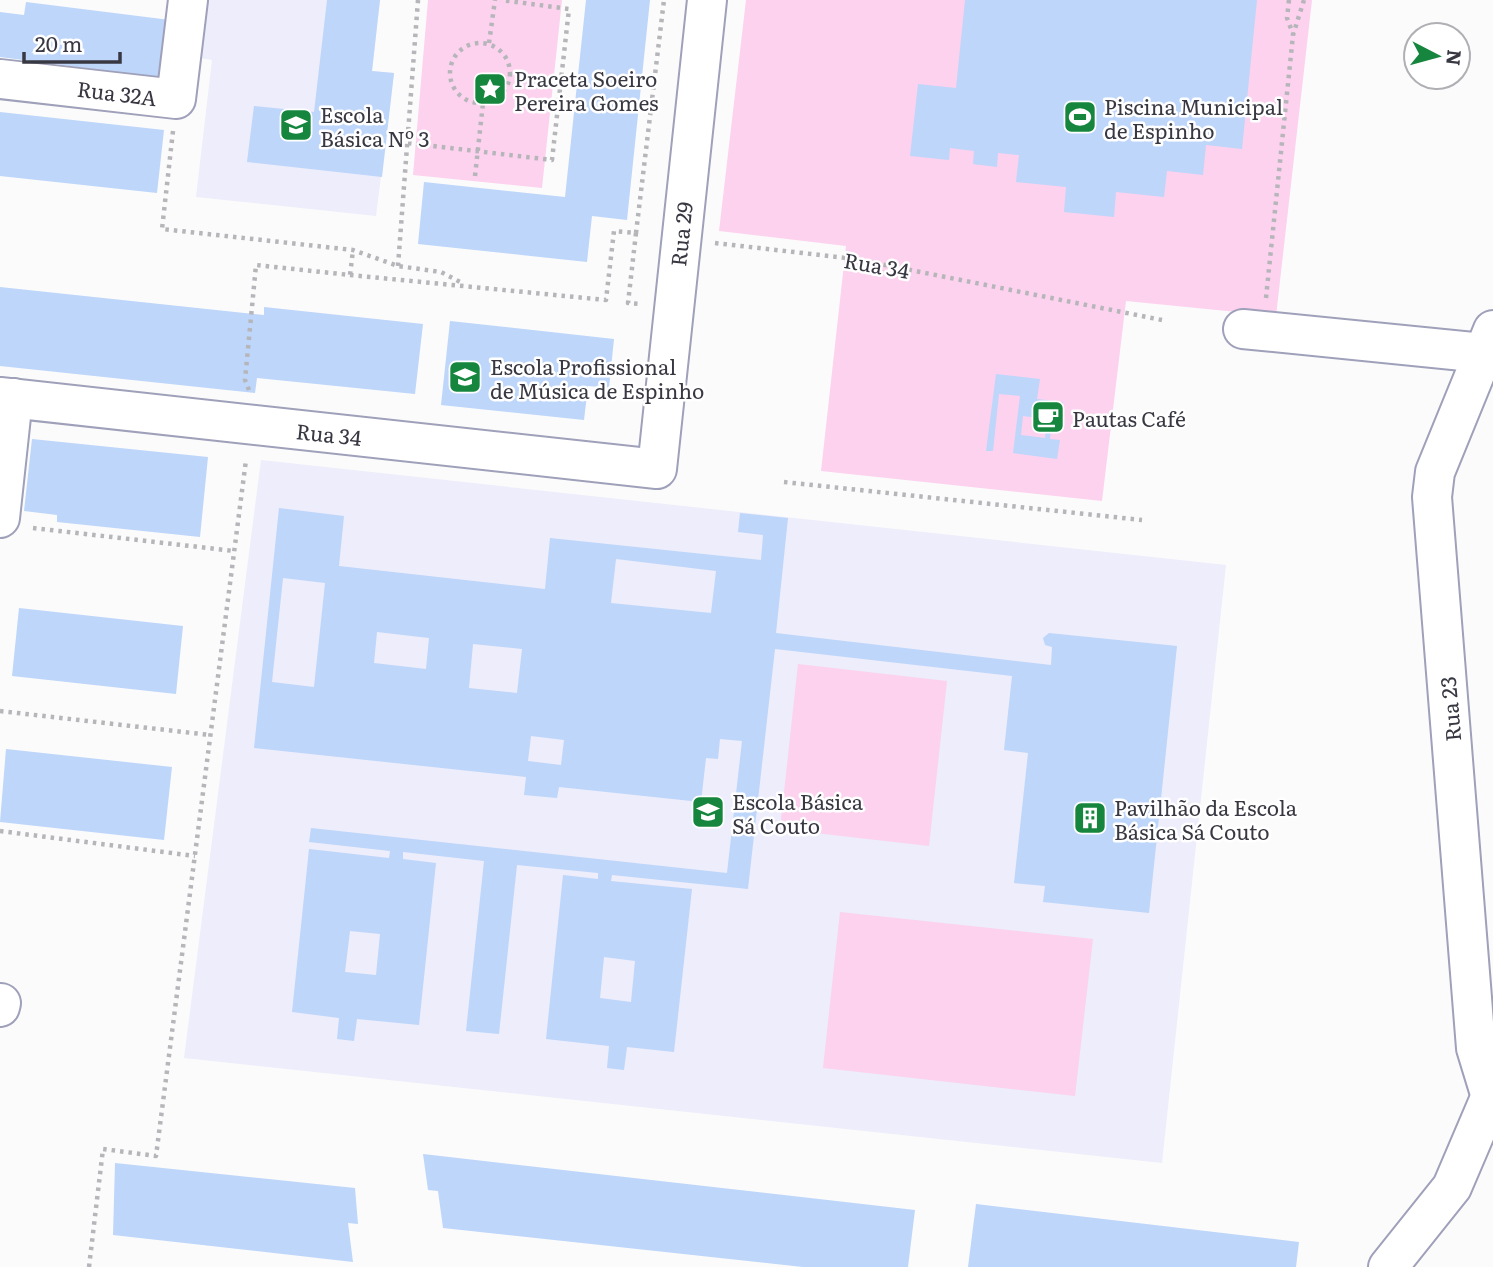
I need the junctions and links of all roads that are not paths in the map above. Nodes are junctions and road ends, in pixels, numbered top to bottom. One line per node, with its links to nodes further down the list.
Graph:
1 (188, 0): 3 (street, Rua 32A)
2 (707, 0): 7 (street, Rua 29)
3 (0, 79)
4 (1253, 329): 5 (street)
5 (1488, 342): 9 (street, Rua 23)
6 (6, 398): 7 (street, Rua 34); 8 (street)
7 (657, 469)
8 (14, 522)
9 (1492, 1094): 11 (street)
10 (1493, 1160): 11 (street)
11 (1452, 1187): 12 (street)
12 (1388, 1267)

